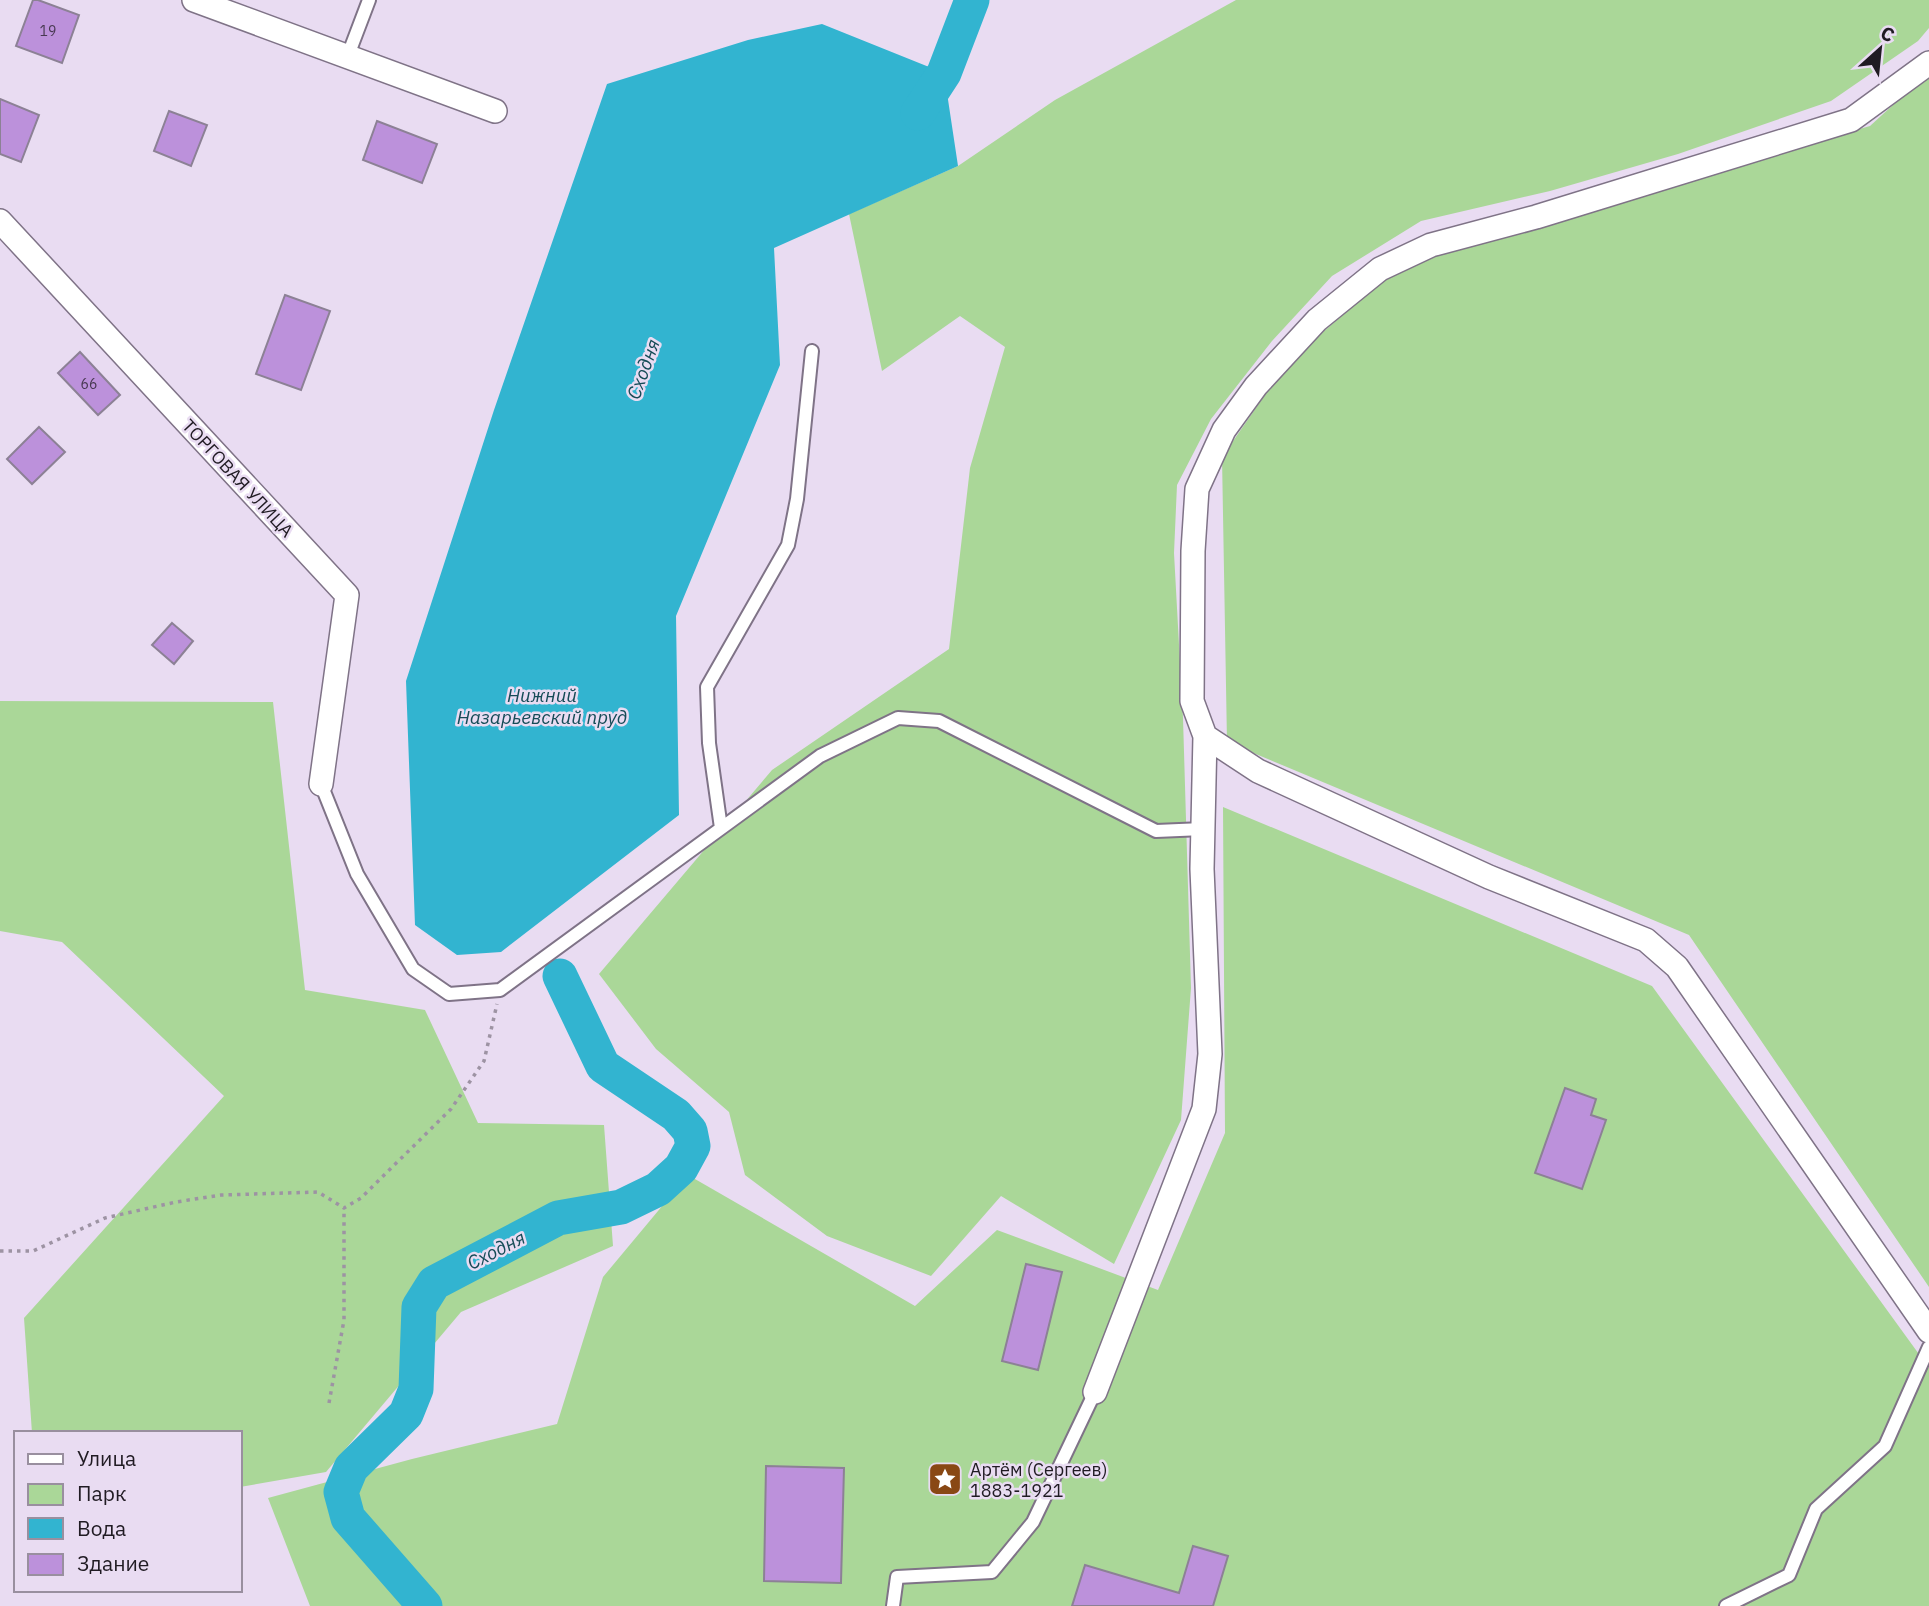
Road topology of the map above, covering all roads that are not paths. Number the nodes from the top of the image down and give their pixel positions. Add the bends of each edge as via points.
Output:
1 (194, 0) edge
2 (369, 0) edge
3 (347, 58) junction
4 (1929, 63) edge
5 (495, 111) dead end
6 (0, 222) edge
7 (812, 351) dead end
8 (1205, 736) junction
9 (321, 784) joint
10 (721, 828) junction
11 (1203, 829) junction
12 (1929, 1331) edge
13 (1929, 1347) edge
14 (1095, 1392) joint
15 (893, 1606) edge
16 (1726, 1606) edge

1 - 3 street
2 - 3 lane
3 - 5 street
4 - 8 street via 1851,120 1431,245 1380,269 1317,320 1256,386 1224,430 1197,489 1192,551 1192,701
6 - 9 street, ТОРГОВАЯ УЛИЦА via 347,595
7 - 10 lane via 788,545 707,687 709,743
8 - 11 street
8 - 12 street via 1258,771 1489,877 1646,940 1676,967
9 - 10 lane via 357,874 413,969 449,994 500,990
10 - 11 lane via 820,756 898,718 939,721 1156,831
11 - 14 street via 1210,1054 1205,1109
13 - 16 lane via 1885,1446 1816,1509 1789,1575
14 - 15 lane via 1033,1522 992,1573 897,1577

